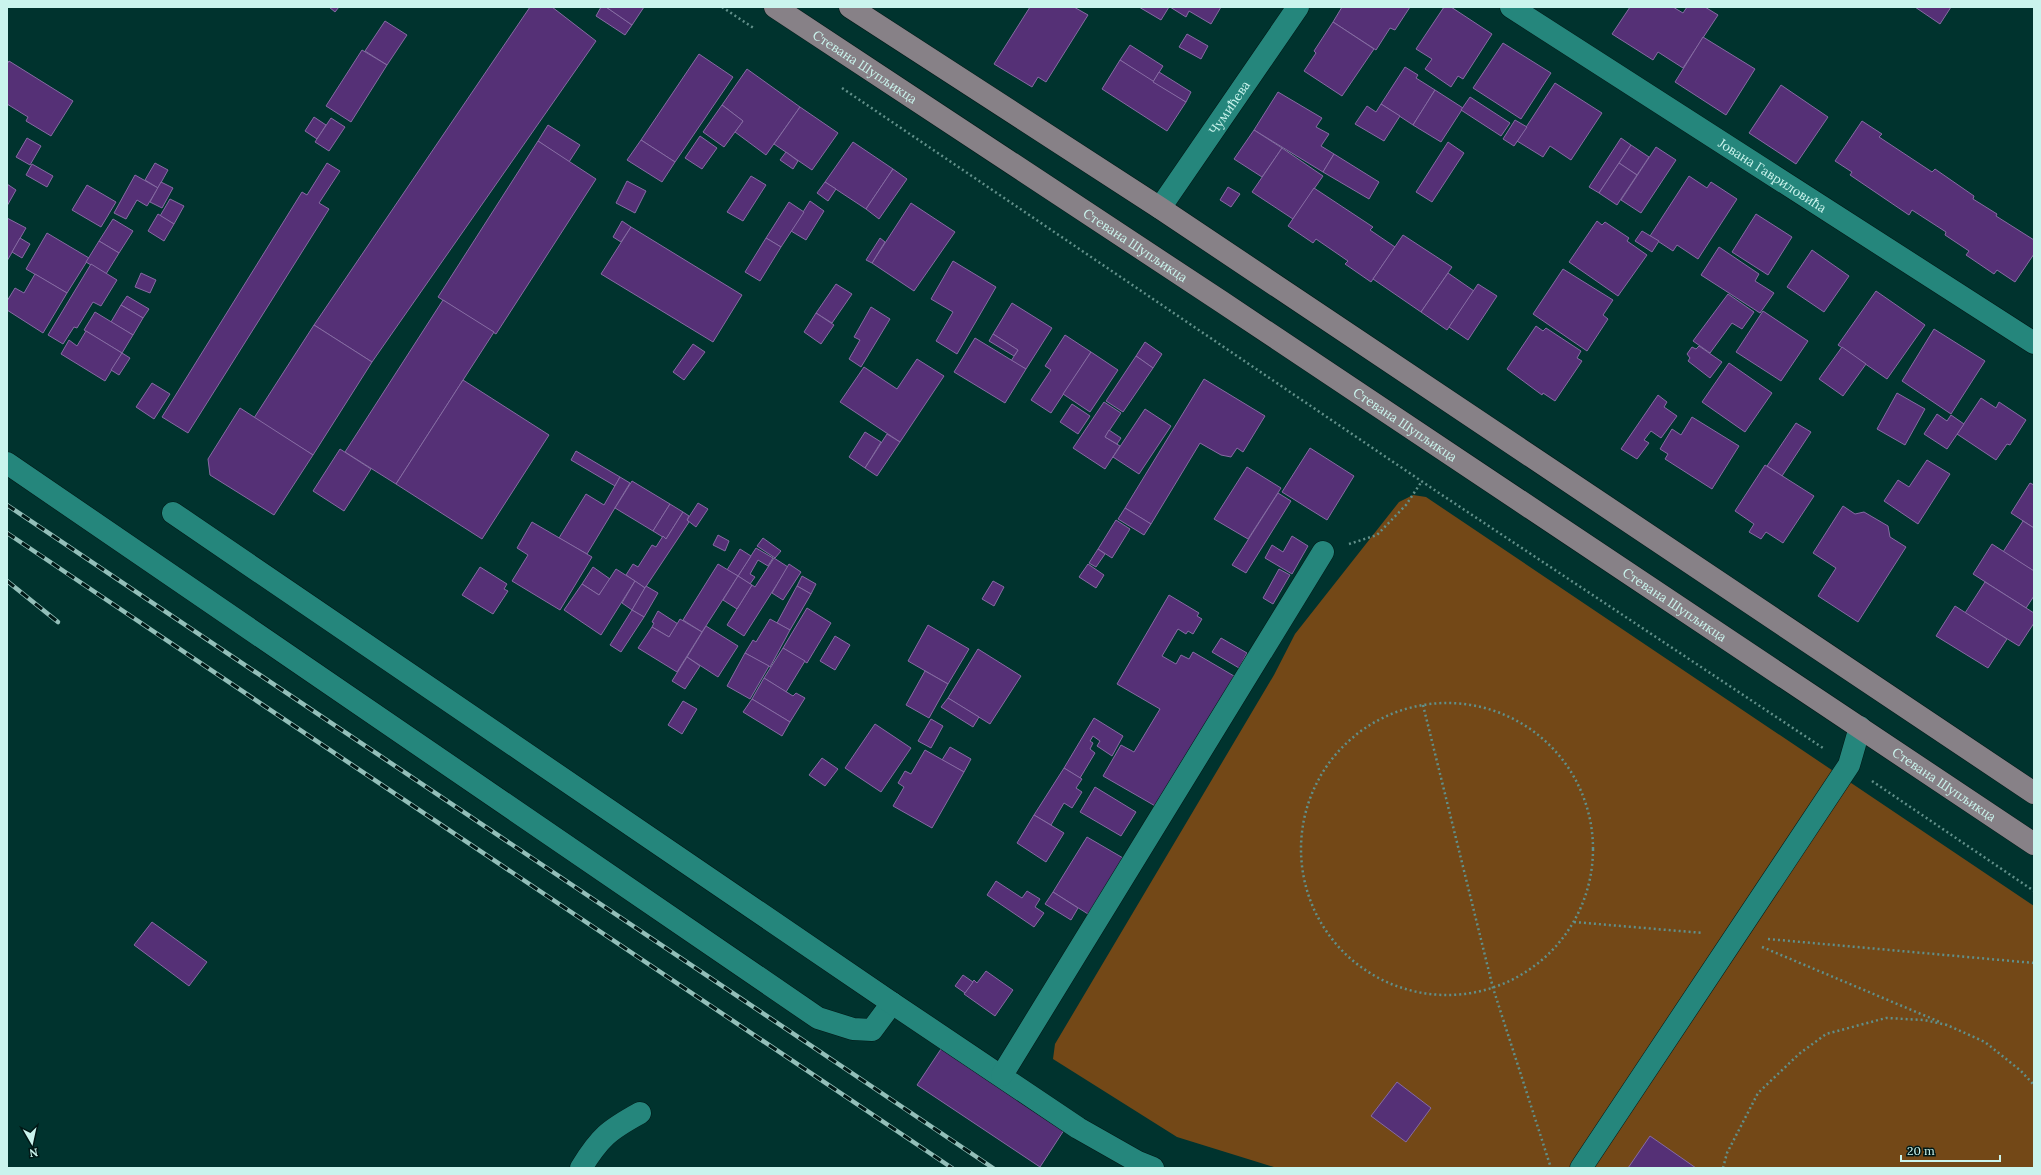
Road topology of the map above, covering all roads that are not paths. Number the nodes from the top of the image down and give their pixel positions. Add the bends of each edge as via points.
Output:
1 (774, 7) edge
2 (850, 7) edge
3 (1298, 7) edge
4 (1511, 7) edge
5 (1160, 208) junction
6 (2034, 343) edge
7 (7, 463) edge
8 (173, 513) dead end
9 (1323, 552) road end
10 (1860, 727) junction
11 (2034, 793) edge
12 (2034, 844) edge
13 (892, 1003) junction
14 (1002, 1075) junction
15 (640, 1113) dead end
16 (581, 1168) edge
17 (1153, 1168) edge
18 (1581, 1168) edge

1 - 10 main road, Стевана Шупљикца via 1172,268
2 - 5 main road
3 - 5 street, Чумићева
4 - 6 street, Јована Гавриловића
5 - 11 main road
7 - 13 street via 818,1018 853,1029 872,1030
8 - 13 street
9 - 14 street
10 - 12 main road, Стевана Шупљикца
10 - 18 street via 1849,766
13 - 14 street
14 - 17 street via 1078,1128
15 - 16 street via 614,1127 595,1145

